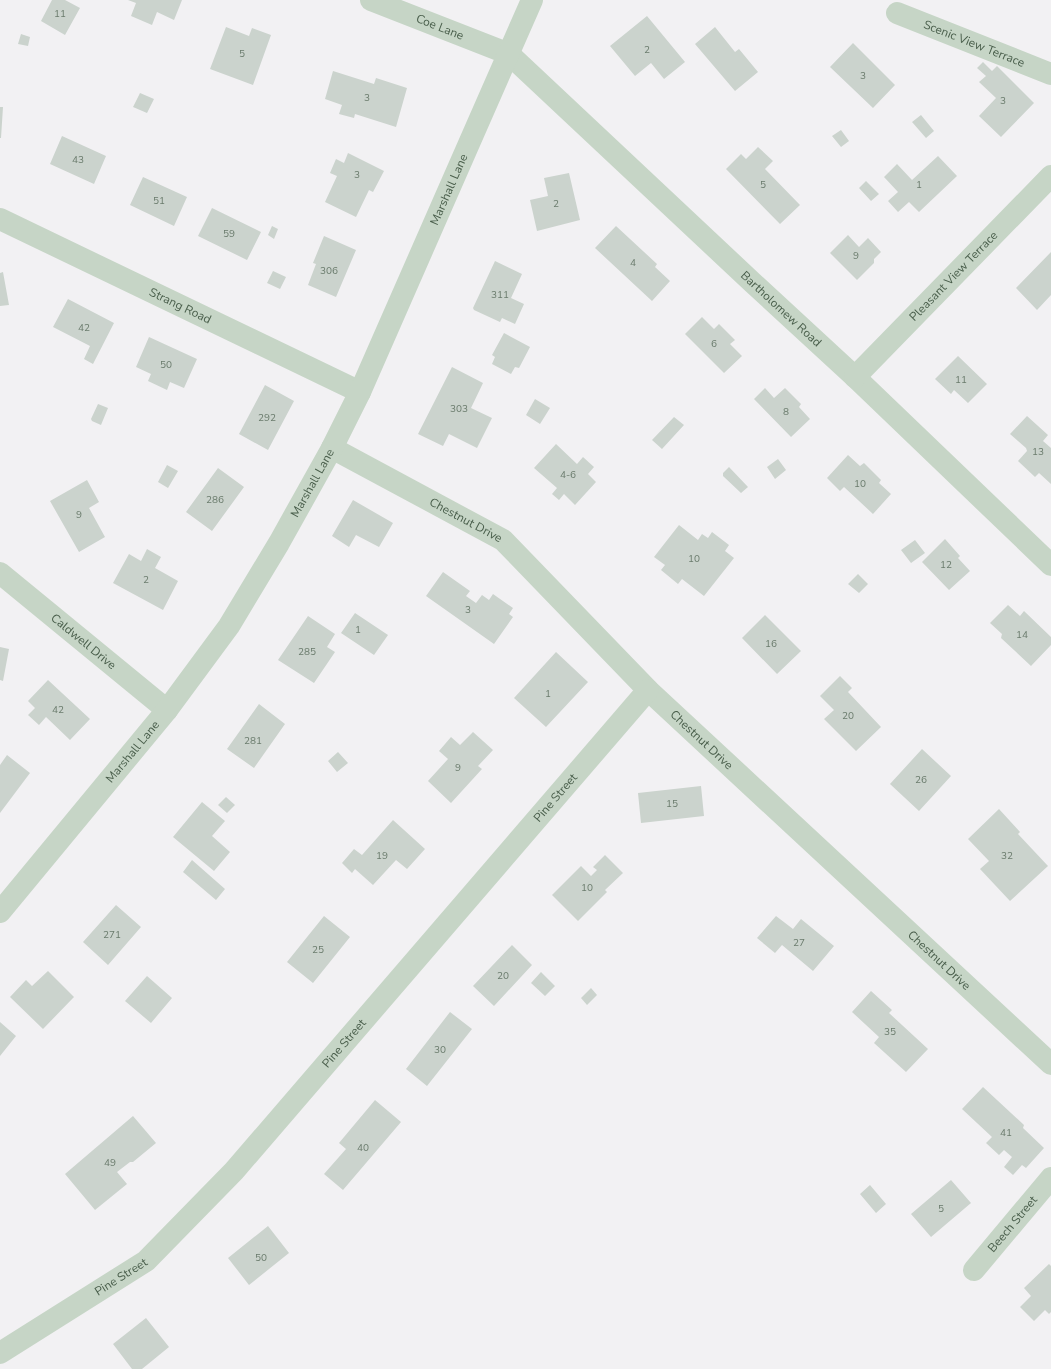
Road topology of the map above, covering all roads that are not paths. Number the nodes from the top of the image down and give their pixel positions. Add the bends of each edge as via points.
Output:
1 (371, 0) edge
2 (532, 0) edge
3 (897, 13) dead end
4 (509, 54) junction
5 (1051, 74) edge
6 (1051, 176) edge
7 (0, 219) edge
8 (855, 376) junction
9 (360, 392) junction
10 (332, 448) junction
11 (1051, 564) edge
12 (0, 573) edge
13 (648, 690) junction
14 (167, 710) junction
15 (0, 912) edge
16 (1051, 1064) edge
17 (1051, 1178) edge
18 (974, 1270) dead end
19 (0, 1353) edge

1 - 4 street, Coe Lane
2 - 4 street, Marshall Lane
3 - 5 street, Scenic View Terrace
4 - 8 street, Bartholomew Road
4 - 9 street, Marshall Lane
6 - 8 street, Pleasant View Terrace
7 - 9 street, Strang Road
8 - 11 street, Bartholomew Road
9 - 10 street, Marshall Lane
10 - 13 street, Chestnut Drive via 503,540
10 - 14 street, Marshall Lane via 229,626
12 - 14 street, Caldwell Drive
13 - 16 street, Chestnut Drive
13 - 19 street, Pine Street via 228,1177 146,1261
14 - 15 street, Marshall Lane
17 - 18 street, Beech Street

